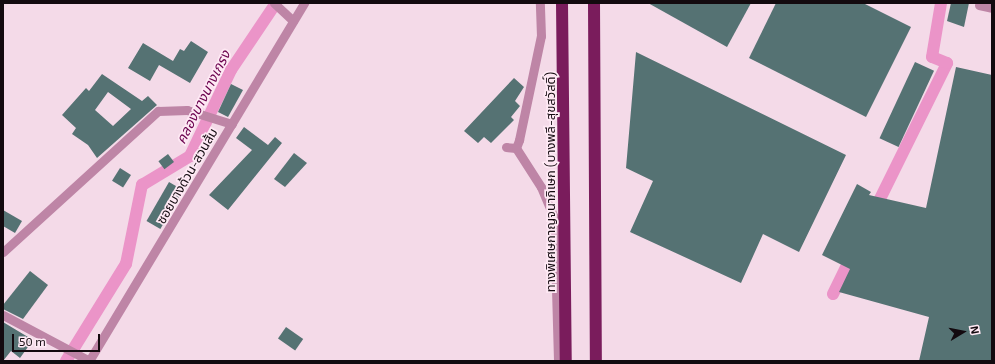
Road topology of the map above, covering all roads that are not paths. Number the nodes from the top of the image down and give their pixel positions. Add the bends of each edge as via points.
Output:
1 (274, 3) edge
2 (304, 3) edge
3 (540, 3) edge
4 (562, 3) edge
5 (594, 3) edge
6 (979, 5) dead end
7 (992, 8) edge
8 (293, 21) junction
9 (229, 123) junction
10 (3, 252) edge
11 (3, 315) edge
12 (89, 361) edge
13 (558, 361) edge
14 (566, 361) edge
15 (596, 361) edge

1 - 8 street
2 - 8 street, ซอยบางด้วน-สวนส้ม
3 - 13 street via 541,36 511,147 541,187 554,218
4 - 14 highway, ทางพิเศษกาญจนาภิเษก (บางพลี-สุขสวัสดิ์)
5 - 15 highway
6 - 7 street
8 - 9 street, ซอยบางด้วน-สวนส้ม
9 - 10 street via 205,115 172,109 158,111
9 - 12 street, ซอยบางด้วน-สวนส้ม
11 - 12 street

